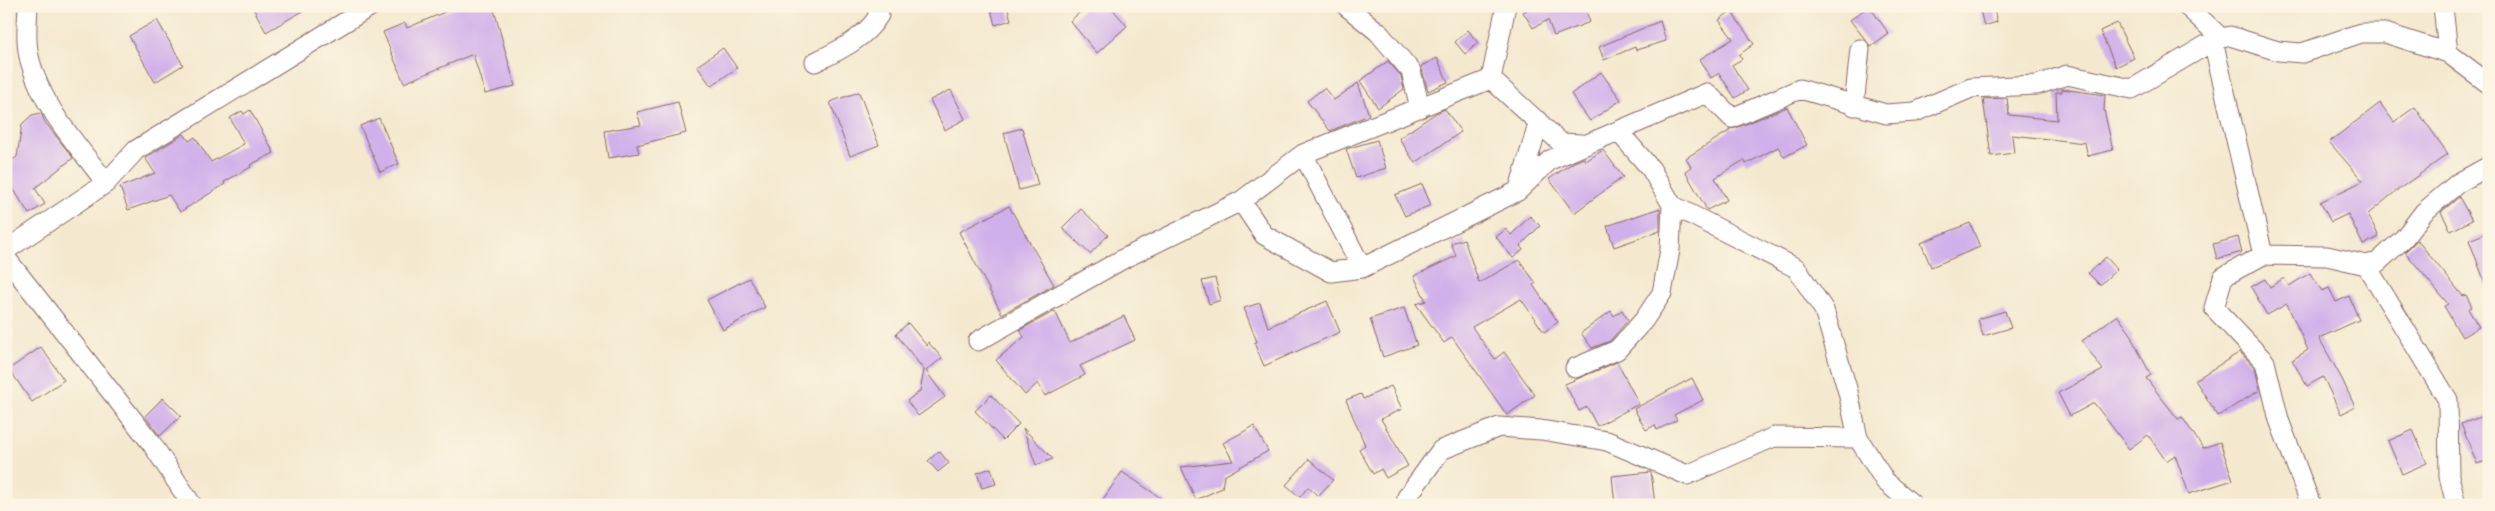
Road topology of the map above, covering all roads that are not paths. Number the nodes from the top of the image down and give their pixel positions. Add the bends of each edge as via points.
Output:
1 (28, 6) edge
2 (371, 6) edge
3 (876, 6) edge
4 (1346, 6) edge
5 (1506, 6) edge
6 (2187, 6) edge
7 (2443, 6) edge
8 (2217, 40) junction
9 (1860, 49) dead end
10 (2448, 52) junction
11 (815, 62) dead end
12 (1491, 78) junction
13 (2489, 84) edge
14 (1854, 106) junction
15 (1420, 108) junction
16 (1540, 121) junction
17 (1618, 131) junction
18 (1598, 140) junction
19 (1303, 154) junction
20 (2489, 166) edge
21 (106, 184) junction
22 (1518, 191) junction
23 (1241, 201) junction
24 (1672, 204) junction
25 (6, 250) edge
26 (2263, 255) junction
27 (6, 258) edge
28 (2366, 265) junction
29 (1362, 268) junction
30 (978, 341) dead end
31 (1575, 368) dead end
32 (1858, 438) junction
33 (1407, 496) dead end
34 (192, 505) edge
35 (1913, 505) edge
36 (2311, 505) edge
37 (2456, 505) edge

1 - 21 street via 30,62 43,95 59,122
2 - 21 street via 136,150
3 - 11 street via 878,15 873,26
4 - 15 street via 1378,32 1411,72
5 - 12 street
6 - 8 street
7 - 10 street
8 - 10 street via 2230,36 2278,51 2302,53 2361,33 2385,33
8 - 14 street via 2132,89 2067,75 2037,85 1971,88 1915,112 1886,114
8 - 26 street
9 - 14 street
10 - 13 street
12 - 15 street
12 - 16 street
14 - 17 street via 1800,89 1732,118 1707,93
15 - 19 street
16 - 18 street via 1561,143 1576,145
16 - 22 street
17 - 18 street
17 - 24 street via 1651,169
18 - 22 street via 1550,160
19 - 23 street
19 - 29 street
20 - 28 street via 2458,184 2424,212 2404,238 2378,262
21 - 25 street
22 - 29 street
23 - 29 street via 1264,234 1331,272
23 - 30 street via 1123,259
24 - 31 street via 1670,250 1662,294 1617,350
24 - 32 street via 1796,268 1824,310
26 - 28 street via 2327,256
26 - 36 street via 2223,277 2214,308 2265,362 2279,420
27 - 34 street via 152,444
28 - 37 street via 2448,400 2449,476
32 - 33 street via 1774,437 1687,475 1607,441 1499,427 1442,450
32 - 35 street via 1885,481

